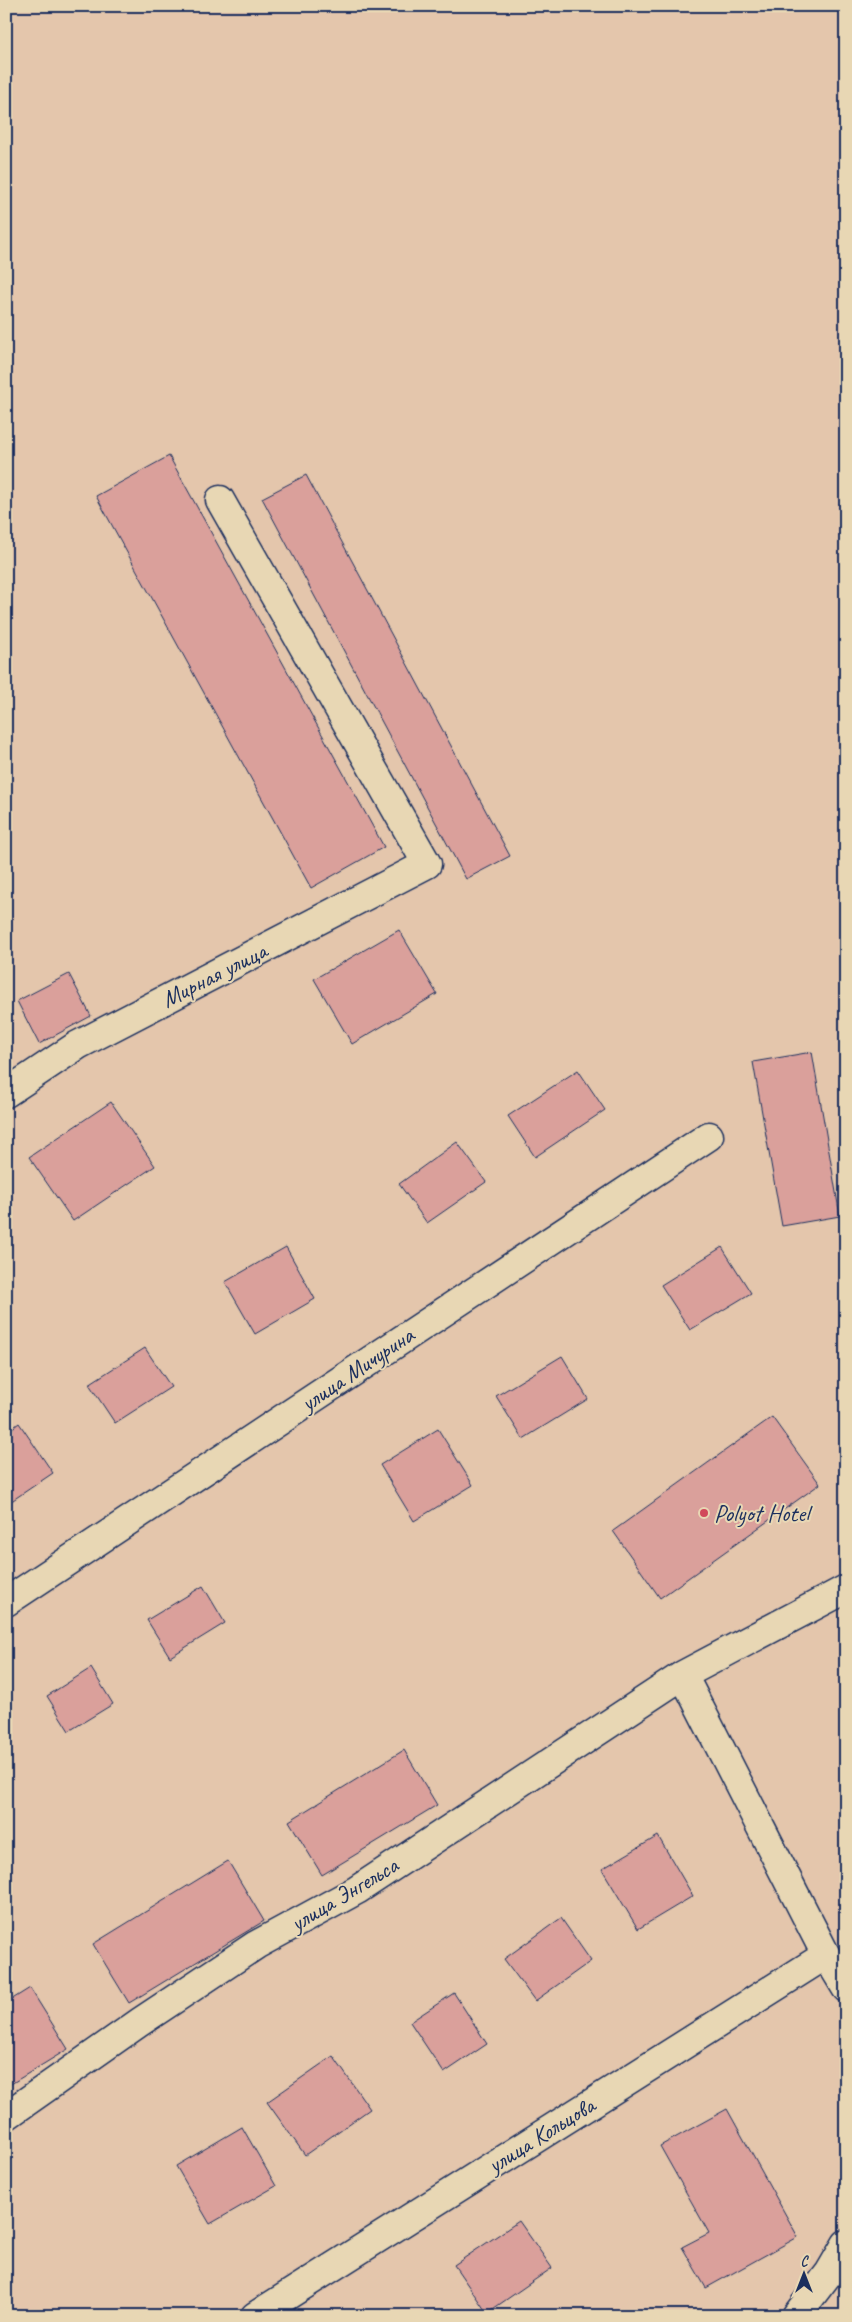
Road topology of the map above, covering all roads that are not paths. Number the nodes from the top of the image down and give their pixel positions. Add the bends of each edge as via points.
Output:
1 (220, 500) dead end
2 (6, 1093) edge
3 (708, 1136) dead end
4 (846, 1589) edge
5 (6, 1602) edge
6 (683, 1676) junction
7 (826, 1955) junction
8 (846, 1988) edge
9 (6, 2116) edge
10 (846, 2244) edge
11 (255, 2316) edge
12 (796, 2316) edge

1 - 2 street, Мирная улица via 427,864 78,1045
3 - 5 street, улица Мичурина
4 - 6 street, улица Энгельса
6 - 7 street
6 - 9 street, улица Энгельса via 357,1890 256,1945
7 - 8 street
7 - 11 street, улица Кольцова
10 - 12 street via 829,2273

